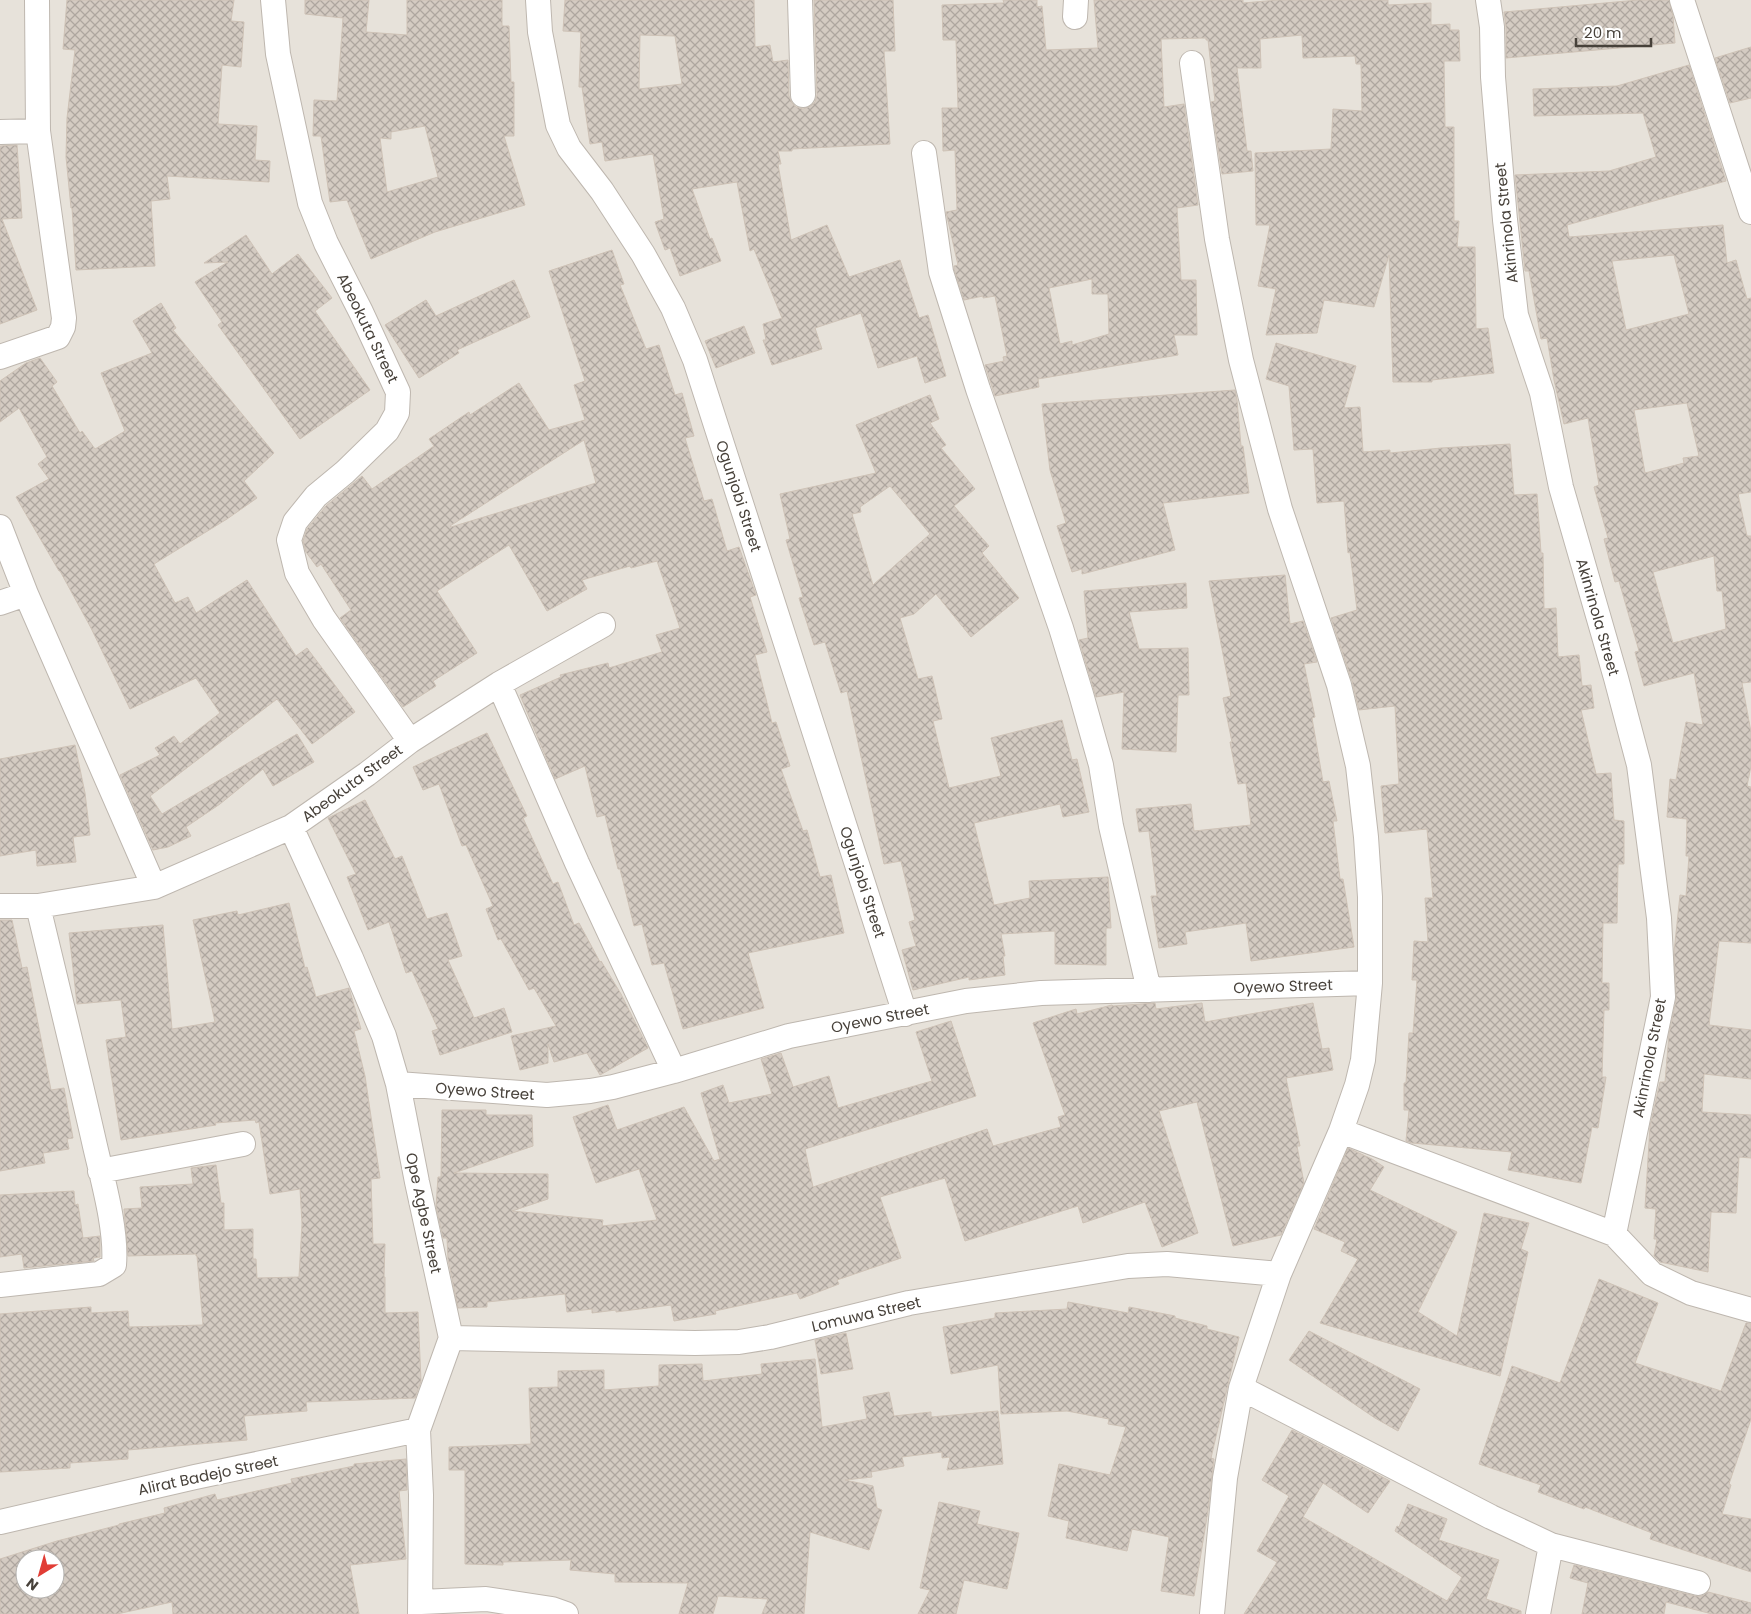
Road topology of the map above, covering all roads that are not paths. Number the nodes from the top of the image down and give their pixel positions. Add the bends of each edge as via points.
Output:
1 (37, 0) edge
2 (273, 0) edge
3 (538, 0) edge
4 (800, 0) edge
5 (1488, 0) edge
6 (1682, 0) edge
7 (1192, 63) dead end
8 (803, 95) dead end
9 (38, 131) junction
10 (0, 132) edge
11 (924, 153) dead end
12 (1751, 212) edge
13 (0, 357) edge
14 (0, 528) edge
15 (26, 594) junction
16 (0, 602) edge
17 (603, 625) dead end
18 (499, 684) junction
19 (410, 741) junction
20 (291, 827) junction
21 (154, 887) junction
22 (0, 906) edge
23 (38, 906) junction
24 (1370, 983) junction
25 (1149, 990) junction
26 (905, 1014) junction
27 (674, 1071) junction
28 (398, 1084) junction
29 (1342, 1131) junction
30 (243, 1144) dead end
31 (100, 1171) junction
32 (1614, 1234) junction
33 (1279, 1274) junction
34 (0, 1285) edge
35 (1751, 1310) edge
36 (451, 1338) junction
37 (1241, 1388) junction
38 (418, 1430) junction
39 (0, 1522) edge
40 (1551, 1545) junction
41 (1698, 1583) dead end
42 (421, 1608) edge
43 (566, 1614) edge
44 (1212, 1614) edge
45 (1538, 1614) edge

1 - 9 street
2 - 19 street, Abeokuta Street via 278,54 310,203 398,392 397,413 387,431 316,496 295,522 289,540 296,573 324,619
3 - 26 street, Ogunjobi Street via 540,32 558,125 569,148 643,254 673,308 696,360
4 - 8 street
5 - 32 street, Akinrinola Street via 1504,210 1516,315 1542,393 1561,487 1639,766 1659,918 1662,997
6 - 12 street
7 - 24 street via 1217,240 1241,360 1280,509 1339,685 1358,766 1370,897
9 - 10 street
9 - 13 street via 63,327 58,337
11 - 25 street via 941,272 1081,694 1101,765 1110,826
14 - 15 street
15 - 16 street
15 - 21 street
17 - 18 street
18 - 19 street
18 - 27 street via 577,863
19 - 20 street, Abeokuta Street
20 - 21 street, Abeokuta Street
20 - 28 street, Ope Agbe Street via 384,1036
21 - 23 street, Abeokuta Street
22 - 23 street, Abeokuta Street
23 - 31 street
24 - 25 street, Oyewo Street
24 - 29 street via 1363,1060
25 - 26 street, Oyewo Street via 1041,993 966,1001
26 - 27 street, Oyewo Street via 789,1036
27 - 28 street, Oyewo Street via 570,1094
28 - 36 street, Ope Agbe Street
29 - 32 street
29 - 33 street
30 - 31 street
31 - 34 street via 116,1247 114,1265 99,1274
32 - 35 street via 1652,1274 1691,1293
33 - 36 street, Lomuwa Street via 1167,1264 1128,1266 908,1303 739,1342
33 - 37 street
36 - 38 street
37 - 40 street
37 - 44 street via 1225,1478
38 - 39 street, Alirat Badejo Street via 195,1476
38 - 42 street
40 - 41 street
40 - 45 street
42 - 43 street via 486,1599

